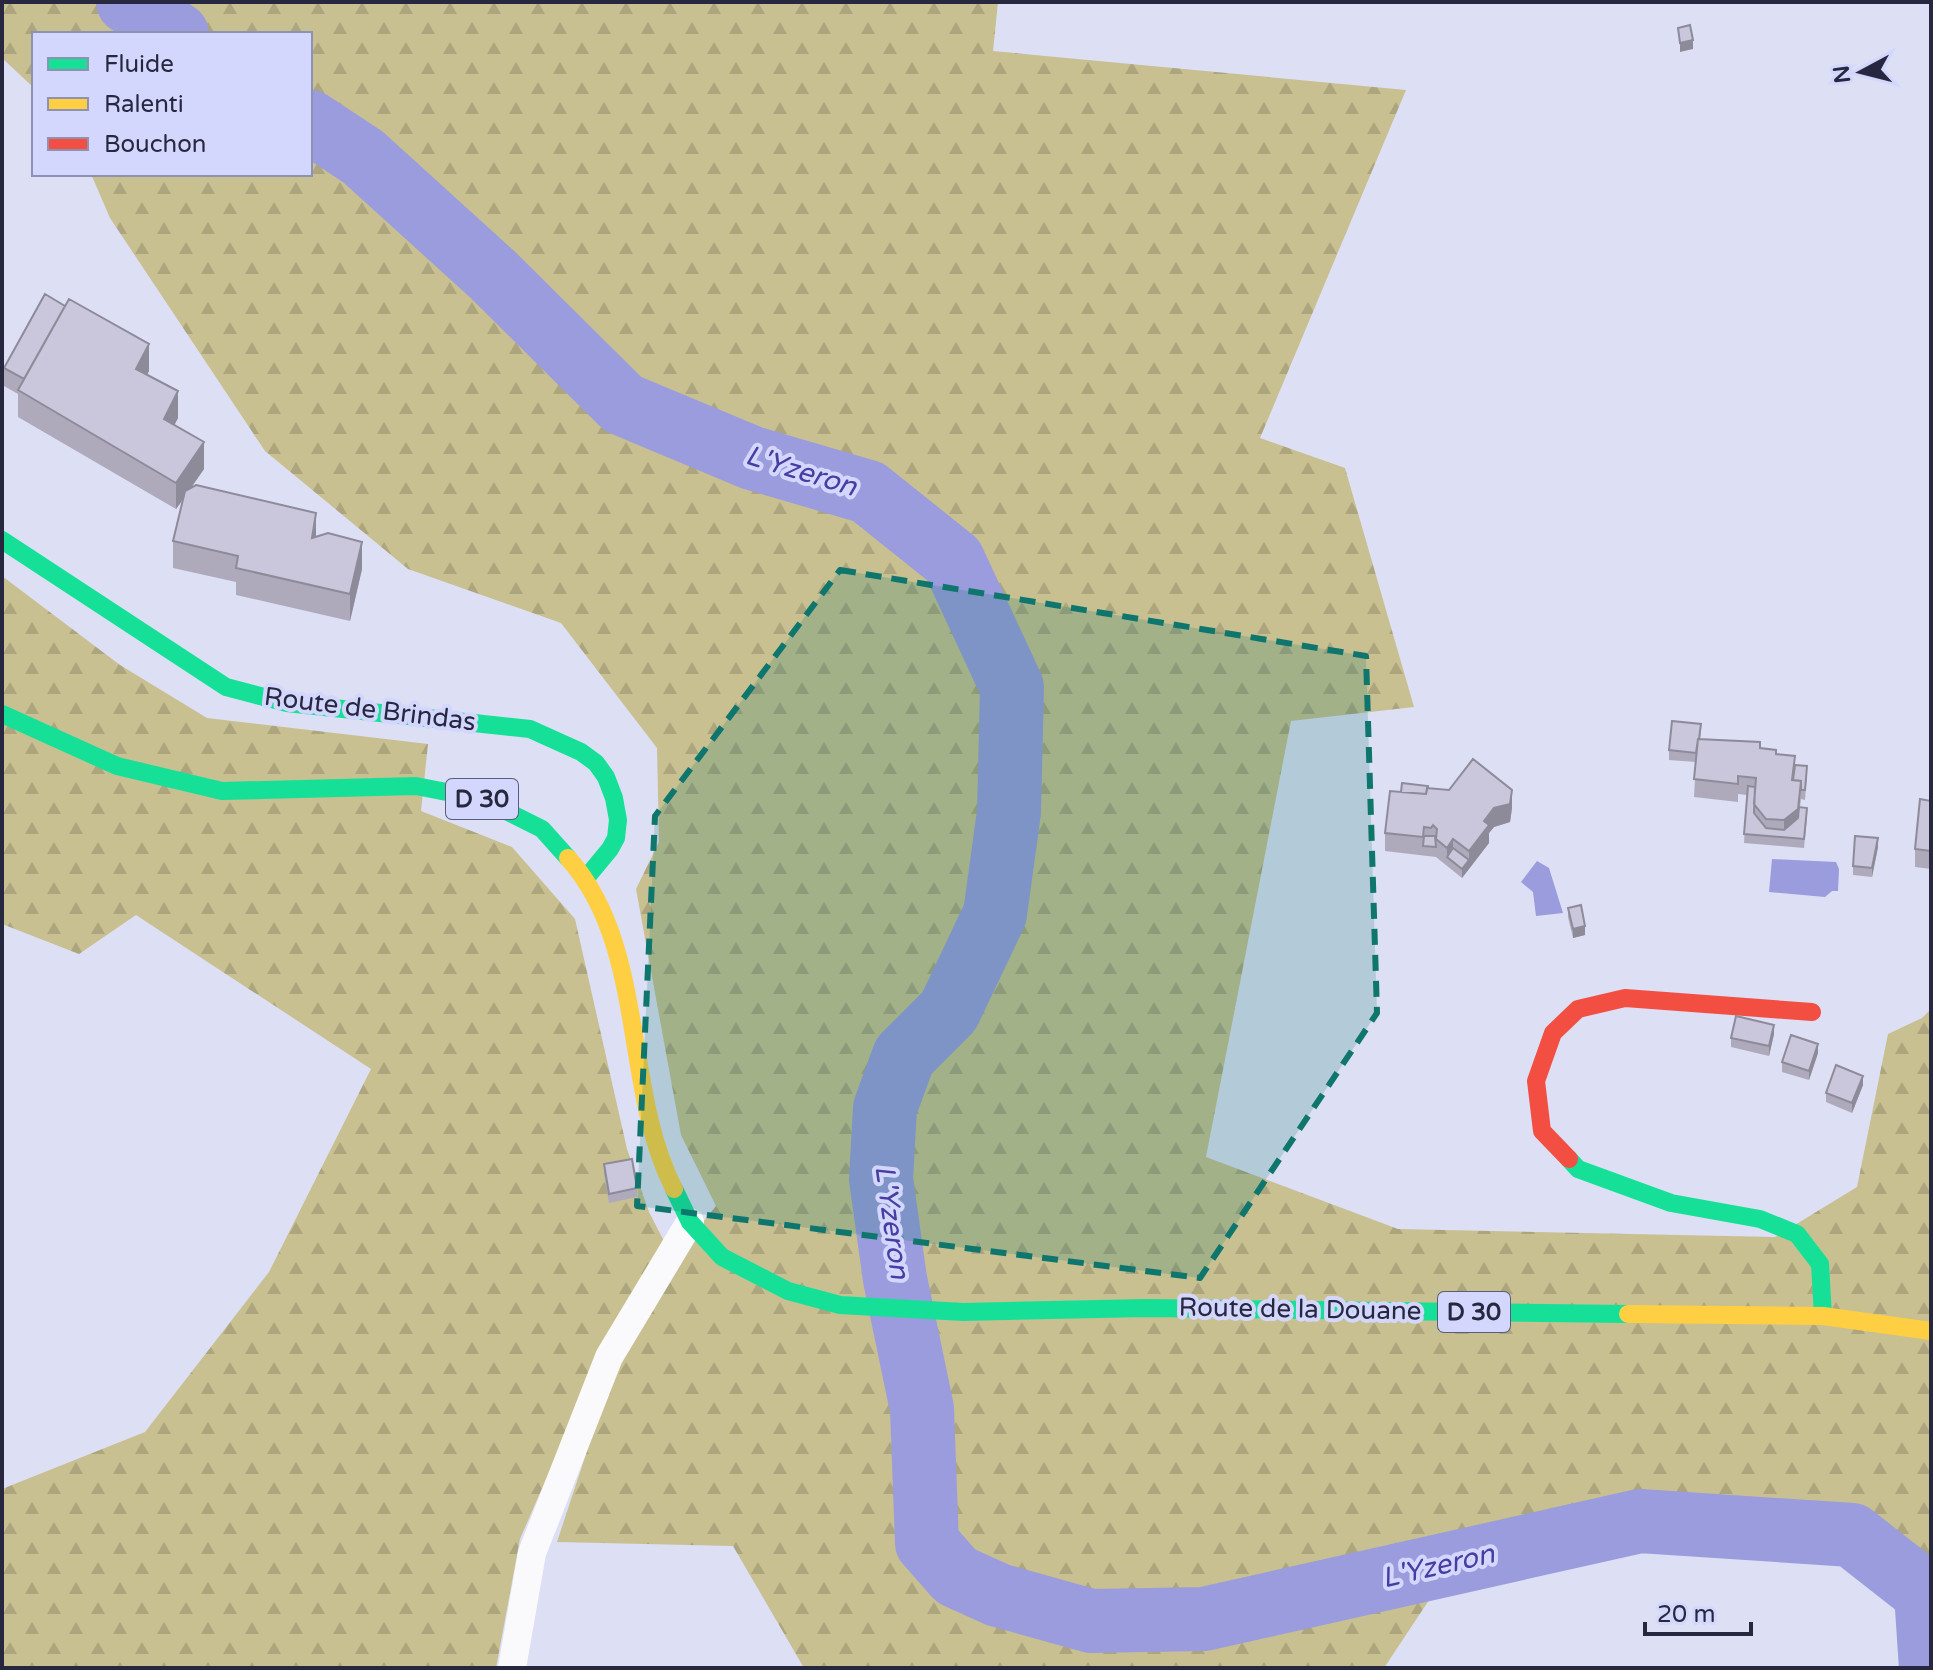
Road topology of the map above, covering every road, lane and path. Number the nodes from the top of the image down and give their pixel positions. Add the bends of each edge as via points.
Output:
1 (2, 540) edge
2 (2, 714) edge
3 (586, 878) junction
4 (1812, 1012) dead end
5 (690, 1222) junction
6 (1823, 1316) junction
7 (1931, 1331) edge
8 (512, 1668) edge

1 - 3 main road, Route de Brindas via 226,687 287,703 530,729 563,743 598,764 614,796 617,836
2 - 3 main road, D 30 via 117,766 222,791 416,786 482,799 542,829
3 - 5 main road, D 30 via 620,958 662,1166
4 - 6 main road via 1625,998 1578,1009 1553,1033 1536,1081 1542,1131 1578,1169 1671,1203 1760,1219 1797,1234 1820,1264
5 - 6 main road, Route de la Douane / D 30 via 722,1257 788,1291 879,1309
5 - 8 street via 609,1357 532,1553
6 - 7 main road, Route de la Douane / D 30

